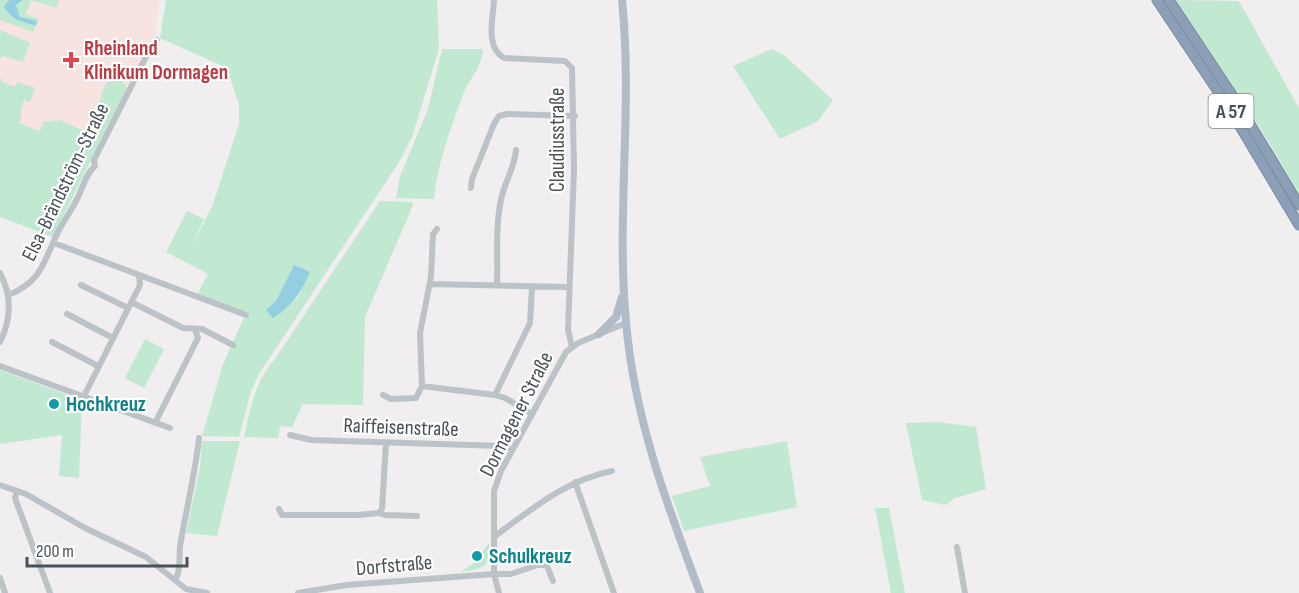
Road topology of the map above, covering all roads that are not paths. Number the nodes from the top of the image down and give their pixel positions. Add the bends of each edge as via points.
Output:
1 (494, 0) edge
2 (622, 0) edge
3 (1157, 0) edge
4 (1169, 0) edge
5 (157, 40) dead end
6 (574, 116) junction
7 (516, 150) dead end
8 (471, 188) dead end
9 (1299, 205) edge
10 (1299, 225) edge
11 (437, 230) dead end
12 (54, 243) junction
13 (0, 273) edge
14 (139, 276) junction
15 (430, 284) junction
16 (81, 285) dead end
17 (497, 286) junction
18 (532, 286) junction
19 (569, 287) junction
20 (624, 293) junction
21 (8, 295) junction
22 (130, 305) junction
23 (67, 314) dead end
24 (246, 315) dead end
25 (626, 323) junction
26 (195, 330) junction
27 (599, 334) junction
28 (113, 338) junction
29 (0, 342) edge
30 (52, 342) dead end
31 (233, 345) dead end
32 (572, 346) junction
33 (0, 366) edge
34 (98, 366) junction
35 (422, 386) junction
36 (383, 395) dead end
37 (495, 395) junction
38 (84, 396) junction
39 (532, 414) junction
40 (155, 423) junction
41 (170, 429) dead end
42 (290, 435) dead end
43 (199, 438) dead end
44 (386, 443) junction
45 (512, 449) junction
46 (612, 471) dead end
47 (575, 482) junction
48 (0, 485) edge
49 (17, 491) junction
50 (279, 509) dead end
51 (379, 513) junction
52 (417, 516) dead end
53 (495, 536) junction
54 (957, 548) dead end
55 (494, 574) junction
56 (0, 578) edge
57 (176, 579) junction
58 (554, 581) dead end
59 (370, 585) junction
60 (183, 592) edge
61 (5, 593) edge
62 (50, 593) edge
63 (207, 593) edge
64 (297, 593) edge
65 (373, 593) edge
66 (499, 593) edge
67 (614, 593) edge
68 (700, 593) edge
69 (965, 593) edge

1 - 6 street, Claudiusstraße via 494,51 504,58 569,64 574,74
2 - 20 main road via 626,53
3 - 10 highway, A 57 via 1229,108
4 - 9 highway, A 57
5 - 12 street, Elsa-Brändström-Straße
6 - 8 street via 498,116
6 - 19 street, Claudiusstraße
7 - 17 street via 500,204
11 - 15 street via 433,234
12 - 14 street
12 - 21 street, Elsa-Brändström-Straße via 36,278
13 - 21 street
14 - 22 street via 140,285
14 - 24 street
15 - 17 street
15 - 35 street via 420,333
16 - 22 street
17 - 18 street
18 - 19 street
18 - 37 street via 530,323
19 - 32 street, Claudiusstraße via 568,337
20 - 25 main road
20 - 27 main road via 616,317
21 - 29 street via 8,318
22 - 26 street
22 - 28 street
23 - 28 street
25 - 27 street, Dormagener Straße
25 - 68 main road via 634,384 653,463
26 - 31 street via 202,329
26 - 40 street via 198,338
27 - 32 street, Dormagener Straße
28 - 34 street
30 - 34 street
32 - 39 street, Dormagener Straße
33 - 38 street
34 - 38 street
35 - 36 street via 416,398 391,399
35 - 37 street
37 - 39 street
38 - 40 street
39 - 45 street, Dormagener Straße
40 - 41 street
42 - 44 street, Raiffeisenstraße via 311,441
43 - 57 street
44 - 45 street, Raiffeisenstraße
44 - 51 street
45 - 53 street, Dormagener Straße via 494,491
46 - 47 street
47 - 53 street
47 - 67 street
48 - 49 street
49 - 57 street via 146,556
49 - 62 street via 15,498
50 - 51 street via 282,515
51 - 52 street
53 - 55 street, Dormagener Straße
54 - 69 street
55 - 58 street, Dorfstraße via 511,574 544,564
55 - 59 street, Dorfstraße
55 - 66 street, Dormagener Straße
56 - 61 street
57 - 60 street
59 - 64 street, Dorfstraße
59 - 65 street
60 - 63 street

